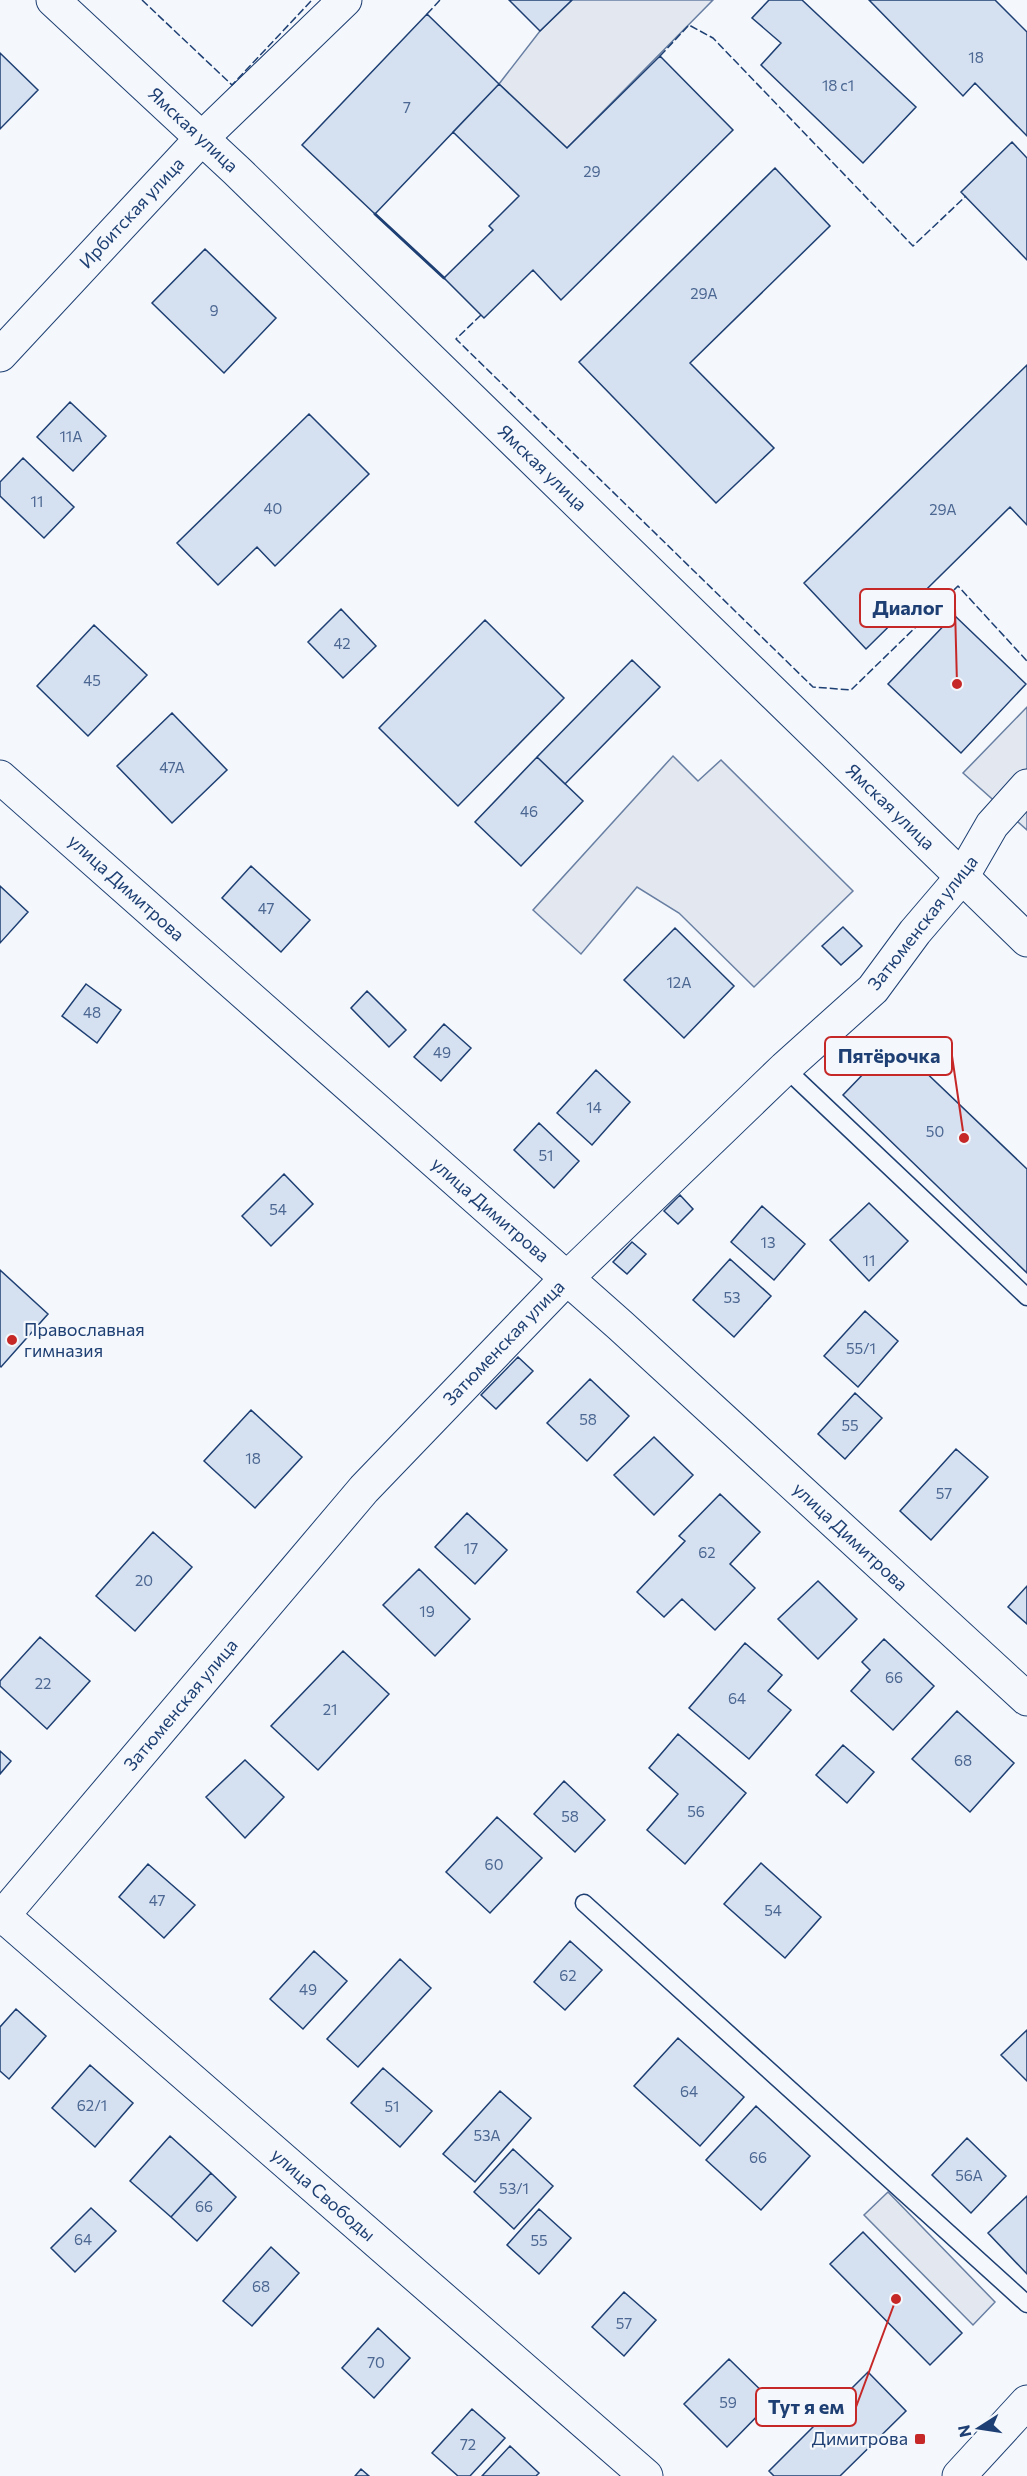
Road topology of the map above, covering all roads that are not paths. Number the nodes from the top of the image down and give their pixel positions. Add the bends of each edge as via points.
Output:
1 (53, 0) edge
2 (345, 0) edge
3 (202, 138) junction
4 (0, 355) edge
5 (0, 777) edge
6 (1027, 786) edge
7 (962, 877) junction
8 (1027, 940) edge
9 (785, 1068) junction
10 (567, 1278) junction
11 (1027, 1297) edge
12 (1027, 1699) edge
13 (584, 1903) dead end
14 (1, 1916) edge
15 (1027, 2304) edge
16 (1027, 2402) edge
17 (646, 2476) edge
18 (959, 2476) edge

1 - 3 street, Ямская улица
2 - 3 street, Ирбитская улица
3 - 4 street, Ирбитская улица
3 - 7 street, Ямская улица
5 - 10 street, улица Димитрова
6 - 7 street, Затюменская улица via 992,825
7 - 8 street, Ямская улица
7 - 9 street, Затюменская улица via 873,989
9 - 10 street, Затюменская улица
9 - 11 lane
10 - 12 street, улица Димитрова
10 - 14 street, Затюменская улица via 364,1489
13 - 15 lane
14 - 17 street, улица Свободы
16 - 18 street

